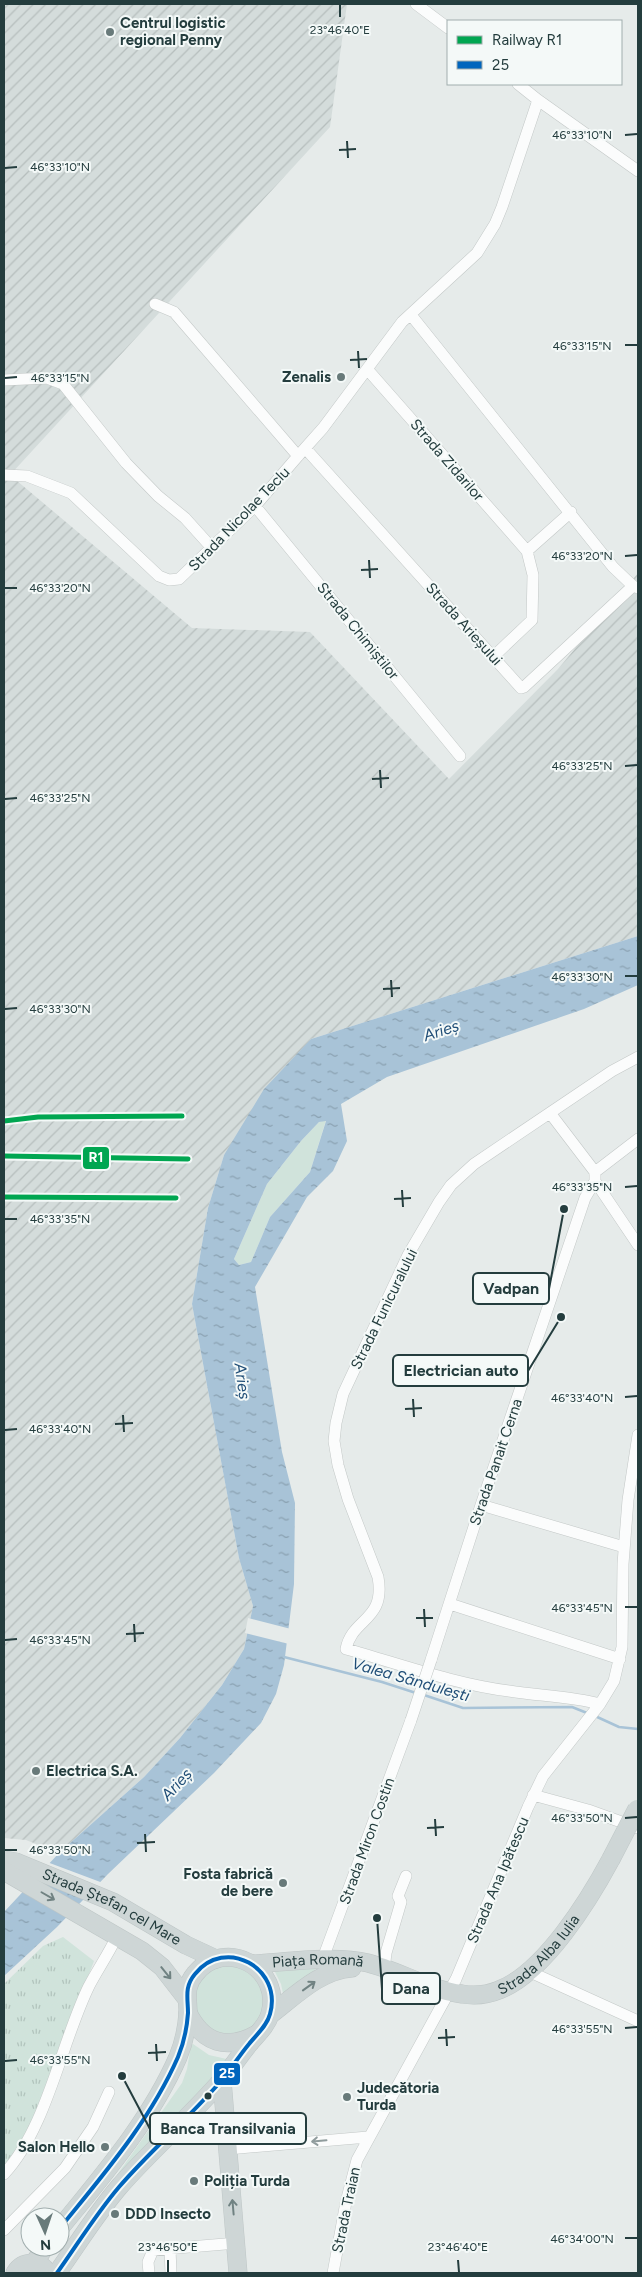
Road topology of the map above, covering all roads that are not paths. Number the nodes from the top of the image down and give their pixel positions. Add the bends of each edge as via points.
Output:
1 (416, 4) edge
2 (447, 27) edge
3 (519, 85) edge
4 (538, 100) junction
5 (638, 172) edge
6 (155, 304) dead end
7 (411, 314) junction
8 (367, 369) junction
9 (4, 380) edge
10 (302, 452) junction
11 (4, 475) edge
12 (255, 506) junction
13 (571, 512) junction
14 (212, 548) junction
15 (527, 551) junction
16 (636, 587) edge
17 (494, 656) junction
18 (460, 756) dead end
19 (638, 1056) edge
20 (550, 1113) junction
21 (638, 1139) edge
22 (595, 1176) junction
23 (638, 1245) edge
24 (638, 1435) edge
25 (481, 1505) junction
26 (624, 1547) junction
27 (450, 1604) junction
28 (620, 1659) junction
29 (598, 1706) junction
30 (411, 1720) joint
31 (533, 1796) junction
32 (638, 1808) edge
33 (638, 1828) edge
34 (8, 1866) edge
35 (406, 1876) dead end
36 (117, 1936) junction
37 (216, 1959) junction
38 (322, 1961) junction
39 (253, 1964) junction
40 (381, 1968) junction
41 (528, 1971) junction
42 (450, 1992) junction
43 (187, 2006) junction
44 (270, 2015) junction
45 (638, 2021) edge
46 (256, 2034) junction
47 (222, 2080) junction
48 (110, 2092) dead end
49 (368, 2137) junction
50 (228, 2149) junction
51 (4, 2174) edge
52 (70, 2216) edge
53 (4, 2230) edge
54 (237, 2242) junction
55 (170, 2249) junction
56 (38, 2257) edge
57 (34, 2263) junction
58 (15, 2273) edge
59 (48, 2273) edge
60 (57, 2273) edge
61 (149, 2273) edge
62 (171, 2273) edge
63 (238, 2273) edge
64 (333, 2273) edge

1 - 2 street
3 - 4 street
4 - 5 street
4 - 7 street, Strada Nicolae Teclu via 495,224 476,253
6 - 10 street, Strada Arieșului via 174,312
7 - 8 street, Strada Nicolae Teclu
7 - 13 street
8 - 10 street, Strada Nicolae Teclu
8 - 15 street, Strada Zidarilor
9 - 14 street via 47,378 63,384 126,463
10 - 12 street, Strada Nicolae Teclu
10 - 17 street, Strada Arieșului
11 - 14 street, Strada Nicolae Teclu via 27,476 66,490 159,576 169,580 178,579
12 - 14 street, Strada Nicolae Teclu
12 - 18 street, Strada Chimiștilor
13 - 15 street
13 - 16 street via 613,567
15 - 17 street, Strada Zidarilor via 533,575 532,620
16 - 17 street, Strada Arieșului via 524,687 521,688
19 - 20 street, Strada Funicuralului
20 - 22 street
20 - 29 street, Strada Funicuralului via 474,1164 451,1185 408,1255 343,1394 334,1441 338,1465 380,1589 372,1615 350,1639 346,1649 463,1682 580,1699
21 - 22 street, Strada Panait Cerna
22 - 23 street
22 - 25 street, Strada Panait Cerna
24 - 26 street, Strada Ana Ipătescu
25 - 26 street
25 - 27 street, Strada Panait Cerna
26 - 28 street, Strada Ana Ipătescu
27 - 28 street
27 - 30 street, Strada Panait Cerna, bridge
28 - 29 street, Strada Ana Ipătescu via 614,1681
29 - 31 street, Strada Ana Ipătescu via 552,1762
30 - 38 street, Strada Miron Costin
31 - 33 street via 588,1810
31 - 42 street, Strada Ana Ipătescu
32 - 41 main road, Strada Alba Iulia, bridge via 612,1859 573,1920
34 -> 36 main road, Strada Ștefan cel Mare
34 - 37 main road, Strada Ștefan cel Mare via 113,1902
35 - 40 street
36 -> 43 main road, Strada Ștefan cel Mare via 162,1967
36 - 51 street via 89,1986 31,2136
37 - 39 main road, Piața Romană via 229,1957
37 - 43 main road via 204,1965 188,1985
38 - 39 main road, Piața Romană
38 - 40 main road, Piața Romană via 359,1962
39 - 44 main road, Piața Romană via 271,1987
40 - 42 main road, Strada Alba Iulia
44 -> 40 main road, Piața Romană via 326,1974 348,1968
41 - 42 main road, Strada Alba Iulia via 498,1991 477,1995
41 - 45 street
42 - 49 street, Strada Traian
43 - 46 main road via 194,2026 216,2042 244,2041
43 - 52 main road via 180,2050 164,2086 103,2176
44 - 46 main road, Piața Romană
46 - 47 main road, Piața Romană
47 - 50 main road
47 - 60 main road, Piața Romană via 118,2189
48 - 53 street via 93,2127 65,2168
49 -> 50 street
49 - 64 street, Strada Traian via 352,2175
54 -> 50 main road
54 - 55 street
54 - 63 main road
55 - 61 street via 153,2250 148,2262
55 - 62 street
56 - 57 main road
57 - 58 main road via 22,2265
57 - 59 main road

